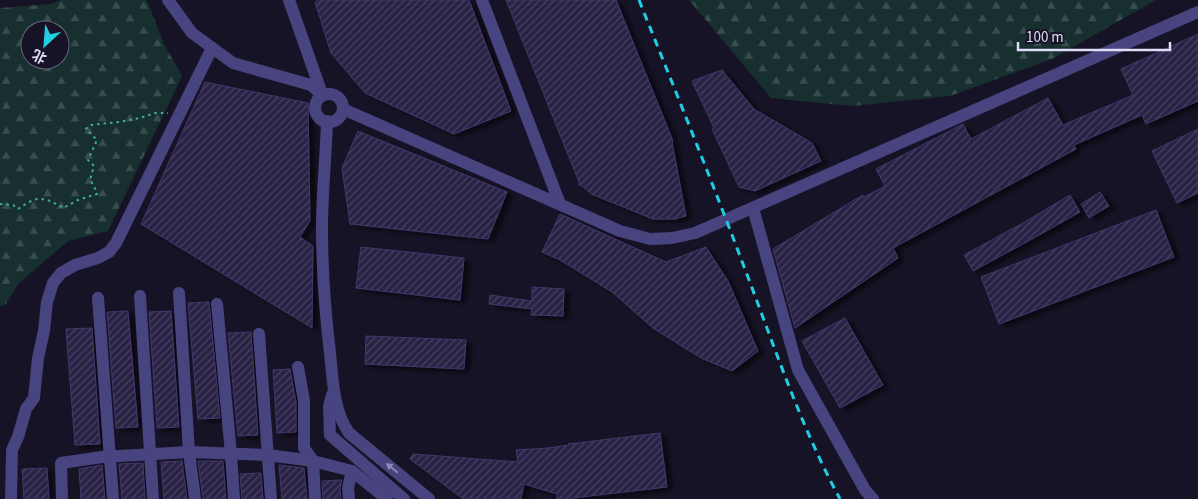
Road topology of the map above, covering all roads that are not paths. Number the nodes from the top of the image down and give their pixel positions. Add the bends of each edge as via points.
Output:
1 (168, 0) edge
2 (289, 0) edge
3 (482, 0) edge
4 (1198, 12) edge
5 (212, 48) junction
6 (322, 95) junction
7 (343, 109) junction
8 (327, 122) junction
9 (560, 204) junction
10 (753, 208) junction
11 (179, 293) dead end
12 (140, 296) dead end
13 (98, 298) dead end
14 (217, 304) dead end
15 (259, 334) dead end
16 (298, 366) dead end
17 (333, 388) junction
18 (189, 452) junction
19 (150, 454) junction
20 (231, 454) junction
21 (268, 455) junction
22 (109, 457) junction
23 (313, 461) junction
24 (352, 471) junction
25 (11, 499) edge
26 (62, 499) edge
27 (113, 499) edge
28 (153, 499) edge
29 (195, 499) edge
30 (234, 499) edge
31 (271, 499) edge
32 (314, 499) edge
33 (349, 499) edge
34 (387, 499) edge
35 (404, 499) edge
36 (429, 499) edge
37 (873, 499) edge

1 - 5 street via 192,33
2 - 6 street
3 - 9 street
4 - 10 street
5 - 6 street via 233,63 311,85
5 - 25 street via 116,243 109,252 61,273 53,283 47,302 34,398 26,410 12,450
6 - 7 street via 335,95
6 - 8 street via 315,110
7 - 8 street via 336,120
7 - 9 street
8 - 17 street via 322,227
9 - 10 street via 620,231 650,239 695,233
10 - 37 street via 798,370
11 - 18 street
12 - 19 street
13 - 22 street
14 - 20 street
15 - 21 street
16 - 23 street via 304,401 304,448
17 - 35 street via 329,407 330,435
36 -> 17 street via 349,433 343,424
18 - 19 street
18 - 20 street
18 - 29 street
19 - 22 street
19 - 28 street
20 - 21 street
20 - 30 street
21 - 23 street
21 - 31 street
22 - 26 street via 61,462
22 - 27 street
23 - 24 street
23 - 32 street
24 - 33 street
24 - 34 street

